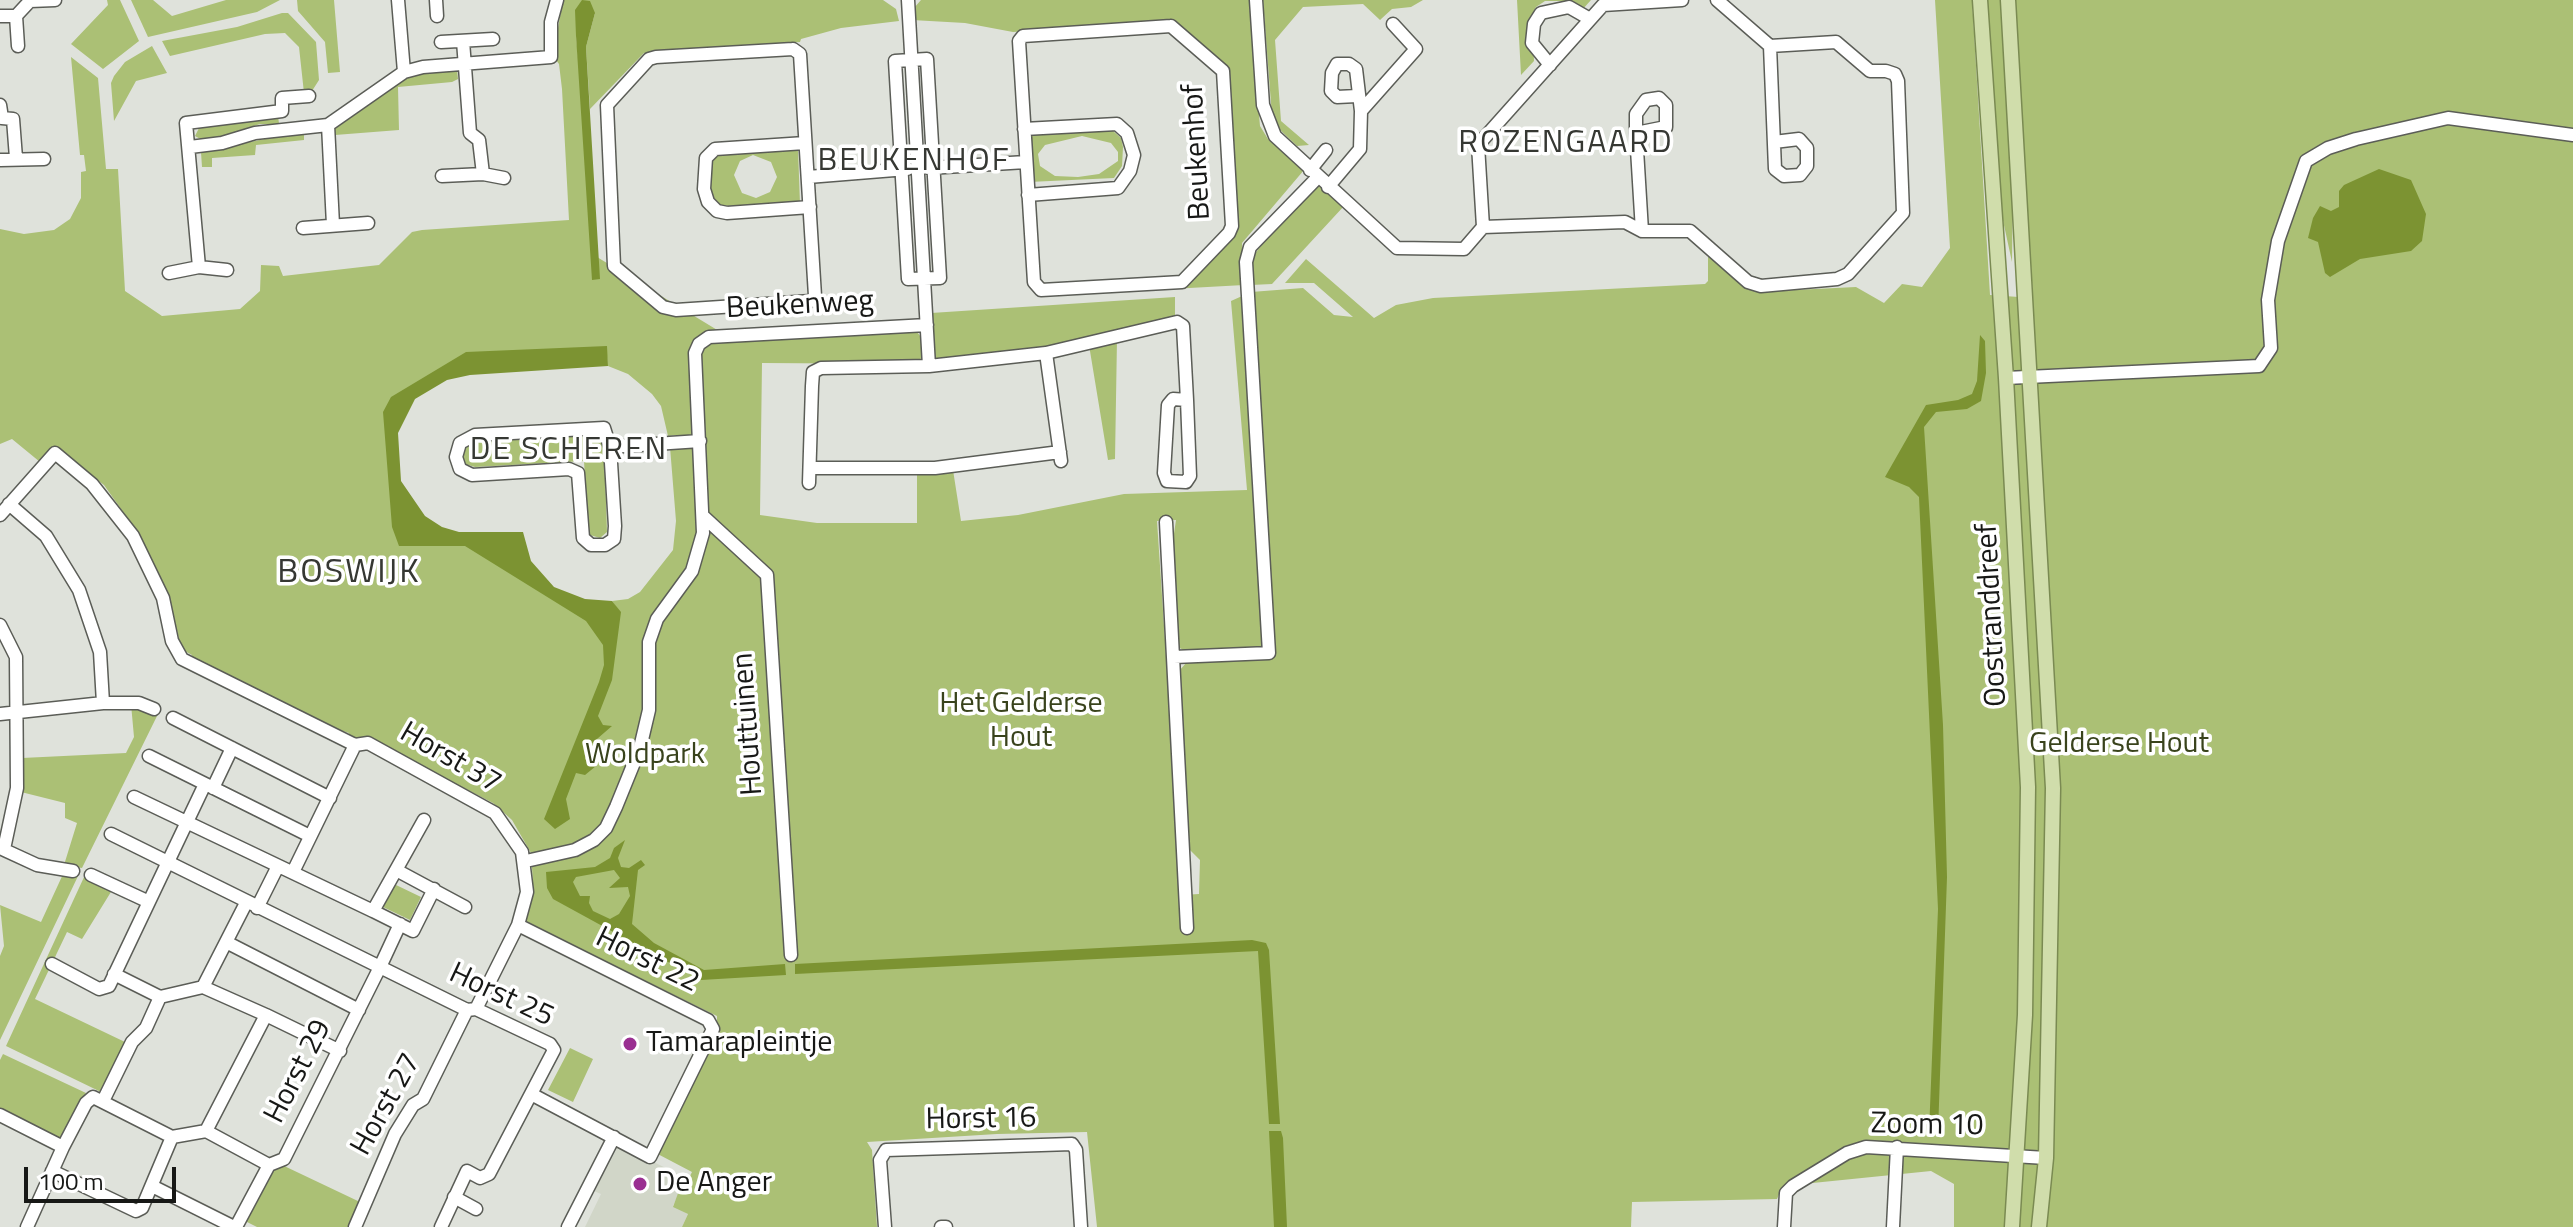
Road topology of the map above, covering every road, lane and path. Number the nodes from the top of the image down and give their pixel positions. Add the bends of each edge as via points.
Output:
1 (55, 0) edge
2 (398, 0) edge
3 (436, 0) edge
4 (557, 0) edge
5 (908, 0) edge
6 (1256, 0) edge
7 (1682, 0) edge
8 (1717, 0) edge
9 (1980, 0) edge
10 (2008, 0) edge
11 (0, 16) edge
12 (16, 16) junction
13 (437, 16) dead end
14 (1590, 19) junction
15 (1393, 24) dead end
16 (493, 39) dead end
17 (463, 41) junction
18 (441, 42) dead end
19 (18, 46) dead end
20 (1770, 46) junction
21 (910, 59) junction
22 (464, 64) junction
23 (1550, 65) junction
24 (404, 72) junction
25 (309, 96) dead end
26 (1357, 96) dead end
27 (0, 105) edge
28 (282, 111) junction
29 (1361, 111) junction
30 (328, 125) junction
31 (283, 129) junction
32 (1024, 129) junction
33 (1636, 133) dead end
34 (2573, 135) edge
35 (1774, 142) dead end
36 (805, 143) junction
37 (190, 147) junction
38 (1326, 150) dead end
39 (16, 158) junction
40 (44, 159) dead end
41 (0, 160) edge
42 (1026, 162) junction
43 (934, 168) junction
44 (918, 169) junction
45 (901, 170) junction
46 (1314, 173) junction
47 (483, 174) junction
48 (442, 176) dead end
49 (808, 177) junction
50 (504, 178) dead end
51 (1328, 187) junction
52 (1028, 195) junction
53 (810, 207) junction
54 (368, 223) dead end
55 (333, 225) junction
56 (1483, 227) junction
57 (303, 228) dead end
58 (1642, 231) junction
59 (199, 267) junction
60 (227, 270) dead end
61 (169, 273) dead end
62 (925, 278) junction
63 (927, 325) junction
64 (1046, 353) junction
65 (929, 366) junction
66 (2030, 377) junction
67 (2006, 378) junction
68 (1187, 400) junction
69 (700, 441) junction
70 (610, 447) junction
71 (810, 468) junction
72 (809, 483) dead end
73 (9, 504) junction
74 (0, 515) edge
75 (704, 517) junction
76 (1166, 522) dead end
77 (0, 625) edge
78 (1174, 657) junction
79 (103, 703) junction
80 (154, 709) dead end
81 (17, 713) junction
82 (0, 714) edge
83 (173, 718) dead end
84 (355, 745) junction
85 (232, 748) junction
86 (149, 756) dead end
87 (209, 786) junction
88 (134, 797) dead end
89 (330, 798) junction
90 (424, 820) dead end
91 (187, 822) junction
92 (111, 834) dead end
93 (310, 836) junction
94 (2, 849) edge
95 (526, 861) junction
96 (166, 862) junction
97 (278, 866) junction
98 (73, 871) dead end
99 (398, 871) junction
100 (293, 872) junction
101 (91, 875) dead end
102 (434, 889) junction
103 (147, 901) junction
104 (252, 905) junction
105 (465, 907) dead end
106 (373, 911) junction
107 (400, 924) junction
108 (518, 925) junction
109 (1187, 928) dead end
110 (226, 942) junction
111 (791, 955) dead end
112 (52, 964) dead end
113 (380, 967) junction
114 (114, 974) junction
115 (203, 987) junction
116 (160, 997) junction
117 (472, 1009) junction
118 (359, 1010) junction
119 (266, 1015) junction
120 (340, 1051) junction
121 (533, 1095) junction
122 (103, 1101) junction
123 (0, 1115) edge
124 (206, 1131) junction
125 (172, 1137) junction
126 (614, 1137) junction
127 (63, 1147) junction
128 (1897, 1147) junction
129 (2017, 1155) junction
130 (2046, 1158) junction
131 (269, 1165) junction
132 (52, 1171) junction
133 (152, 1186) junction
134 (454, 1197) junction
135 (476, 1209) dead end
136 (230, 1226) edge
137 (445, 1226) edge
138 (27, 1227) edge
139 (355, 1227) edge
140 (568, 1227) edge
141 (885, 1227) edge
142 (1081, 1227) edge
143 (1784, 1227) edge
144 (1893, 1227) edge
145 (2012, 1227) edge
146 (2039, 1227) edge

1 - 12 street via 30,1
2 - 24 street
3 - 13 street
4 - 22 street via 551,57
5 - 21 street
6 - 46 street via 1266,118 1275,136
7 - 14 street via 1603,5
8 - 20 street
9 - 67 main road, Oostranddreef
10 - 66 main road, Oostranddreef
11 - 12 street
12 - 19 street
14 - 23 street
14 - 23 street via 1569,7 1541,13 1532,43
15 - 29 street via 1416,49
16 - 17 street
17 - 18 street
17 - 22 street
20 - 35 street
20 - 58 street via 1836,42 1870,71 1895,74 1903,213 1848,274 1761,286 1748,282 1690,231
21 - 43 street via 927,59
21 - 44 street
21 - 45 street via 895,61
22 - 24 street
22 - 47 street via 470,133 479,140
23 - 56 street via 1478,145
24 - 30 street
25 - 28 street via 282,98
26 - 29 street
27 - 39 street via 2,118 13,119
28 - 31 street
28 - 37 street via 186,123
29 - 51 street via 1360,149
30 - 31 street
30 - 55 street
31 - 37 street
32 - 42 street, Beukenhof
32 - 52 street via 1117,124 1127,133 1134,155 1125,184 1118,188
32 - 52 street, Beukenhof via 1019,41 1023,36 1171,26 1223,71 1232,226 1182,282 1041,290 1034,282
33 - 58 street
34 - 66 street via 2448,118 2328,148 2306,161 2292,194 2268,300 2271,348 2262,364
36 - 49 street
36 - 53 street via 715,149 706,158 704,189 708,202 727,213
36 - 53 street via 800,54 793,49 649,59 604,111 614,266 663,307 676,310 811,301 815,296
37 - 59 street
38 - 46 street
39 - 40 street
39 - 41 street
42 - 43 street
42 - 52 street, Beukenhof
43 - 44 street
43 - 62 street via 940,278
44 - 45 street
44 - 62 street
45 - 49 street
45 - 62 street via 908,279
46 - 51 street
46 - 78 street via 1250,247 1246,262 1269,653
47 - 48 street
47 - 50 street
49 - 53 street
51 - 56 street via 1397,248 1464,249
54 - 55 street
55 - 57 street
56 - 58 street via 1625,222
59 - 60 street
59 - 61 street
62 - 63 street
63 - 65 street
63 - 69 street, Beukenweg via 709,337 695,353
64 - 65 street
64 - 68 street via 1177,322 1183,326
64 - 71 street via 1060,456 935,468
65 - 71 street via 813,372
66 - 67 street
66 - 130 main road, Oostranddreef via 2053,788
67 - 129 main road, Oostranddreef via 2028,787 2028,939
68 - 68 street via 1173,399 1168,405 1167,481 1186,482 1190,476
69 - 70 street
69 - 75 street, Beukenweg
70 - 70 street via 615,526 614,539 605,545 591,545 583,538 578,473 569,469 472,475 460,469 456,457 460,443 475,435 604,428
71 - 72 street
73 - 74 street
73 - 79 street via 46,536 79,590 100,652
73 - 84 street, Horst 37 via 55,453 90,481 133,536 163,598 177,654
75 - 95 street, Beukenweg via 692,571 657,619 649,642 645,730 611,818 594,840 575,850
75 - 111 street, Houttuinen via 767,575
76 - 78 street
77 - 81 street via 16,657
78 - 109 street
79 - 80 street via 139,703
79 - 81 street
81 - 82 street
81 - 94 street via 17,788
83 - 85 street
84 - 89 street, Horst 37
84 - 95 street, Horst 37 via 368,743 475,799 509,830
85 - 87 street
85 - 89 street
86 - 87 street
87 - 91 street
87 - 93 street
88 - 91 street
89 - 93 street, Horst 37
90 - 99 street
91 - 96 street
91 - 97 street
92 - 96 street
93 - 100 street, Horst 37
94 - 98 street via 37,865
95 - 108 street via 527,892
96 - 103 street
96 - 104 street
97 - 100 street
97 - 104 street
99 - 102 street
99 - 106 street via 389,877
100 - 106 street
101 - 103 street
102 - 105 street
102 - 107 street via 413,931
103 - 114 street
104 - 110 street
104 - 113 street
106 - 107 street
107 - 113 street, Horst 29
108 - 117 street, Horst 27
108 - 126 street, Horst 22 via 708,1020 713,1029 650,1157
110 - 115 street
110 - 118 street, Horst 29
112 - 114 street via 99,989 109,986
113 - 117 street, Horst 25
113 - 118 street, Horst 29
114 - 116 street
115 - 116 street
115 - 119 street
116 - 122 street
117 - 121 street, Horst 25 via 550,1044 554,1050
117 - 139 street, Horst 27 via 423,1099 413,1105 395,1134
118 - 120 street, Horst 29
119 - 120 street
119 - 124 street
120 - 131 street, Horst 29 via 284,1159
121 - 126 street, Horst 22
121 - 134 street, Horst 25 via 489,1174 480,1178 467,1171
122 - 125 street
122 - 127 street via 93,1097 86,1103
123 - 127 street
124 - 125 street
124 - 131 street
125 - 133 street
126 - 140 street
127 - 132 street
128 - 129 street, Zoom 10
128 - 143 street, Zoom 10 via 1847,1153 1793,1186 1786,1193
128 - 144 street
129 - 130 street, Zoom 10
129 - 145 main road, Oostranddreef
130 - 146 main road, Oostranddreef
131 - 136 street, Horst 29 via 237,1225
132 - 133 street via 136,1211
132 - 138 street
133 - 136 street
134 - 135 street
134 - 137 street, Horst 25
141 - 142 street, Horst 16 via 880,1160 886,1150 1072,1144

